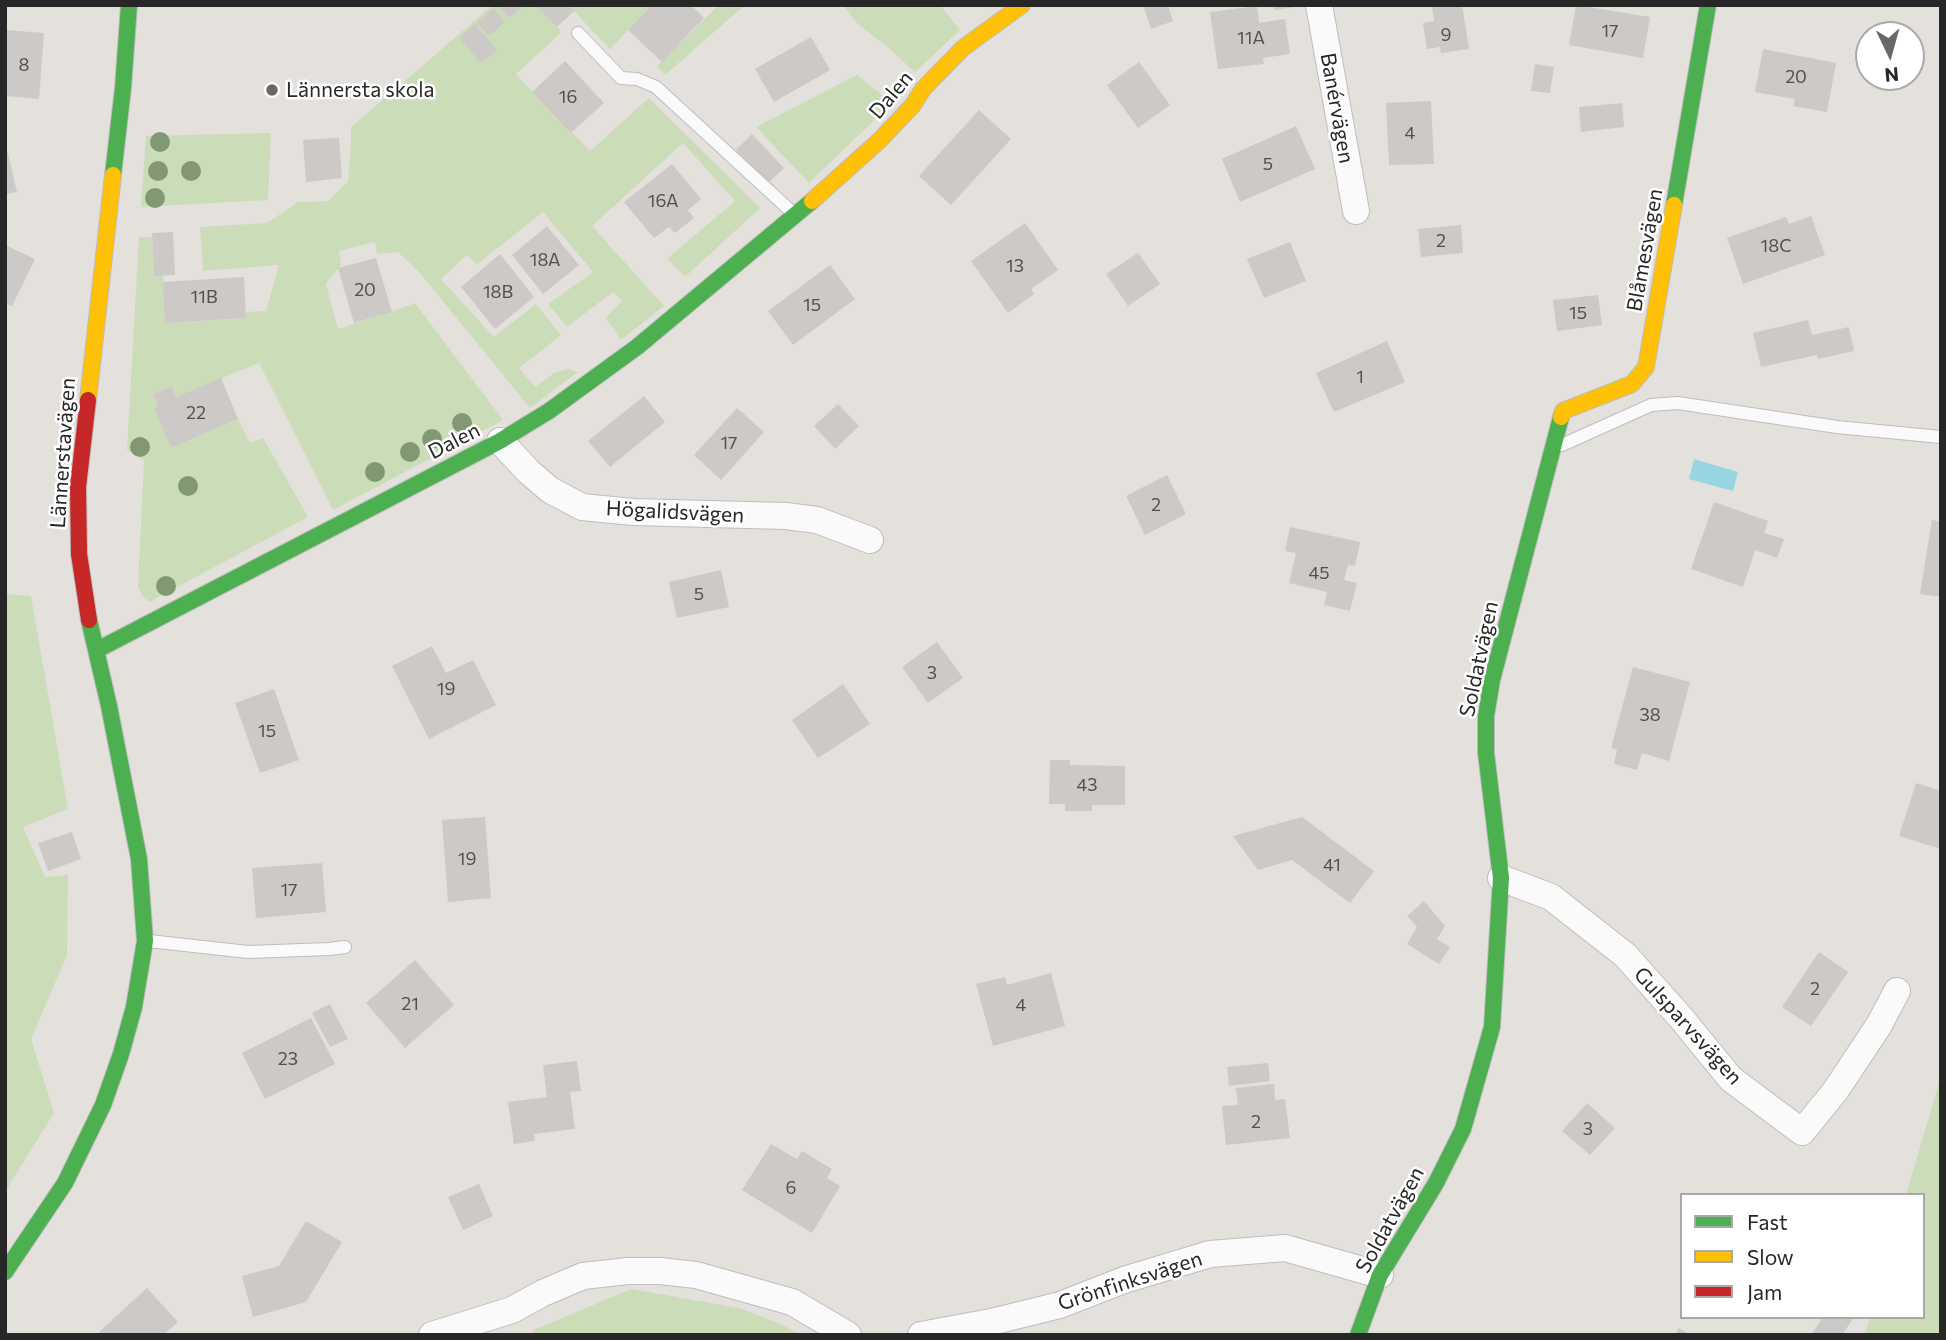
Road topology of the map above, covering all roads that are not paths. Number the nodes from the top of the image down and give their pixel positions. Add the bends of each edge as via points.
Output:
1 (129, 5) edge
2 (1021, 5) edge
3 (1319, 5) edge
4 (1708, 5) edge
5 (578, 33) dead end
6 (1356, 211) dead end
7 (795, 216) junction
8 (1941, 437) edge
9 (500, 441) junction
10 (1552, 449) junction
11 (870, 540) dead end
12 (97, 650) junction
13 (1502, 878) junction
14 (145, 941) junction
15 (345, 947) dead end
16 (1897, 991) dead end
17 (5, 1272) edge
18 (1380, 1275) junction
19 (512, 1310) junction
20 (432, 1335) edge
21 (499, 1335) edge
22 (848, 1335) edge
23 (922, 1335) edge
24 (1358, 1335) edge

1 - 12 street, Lännerstavägen via 78,487 79,554
2 - 7 street, Dalen via 953,57 880,140
3 - 6 street, Banérvägen
4 - 10 street, Blåmesvägen via 1646,367 1632,384 1563,411
5 - 7 lane via 621,78 656,87
7 - 9 street, Dalen via 637,348
8 - 10 lane via 1678,403 1651,405
9 - 11 street, Högalidsvägen via 550,489 582,507 797,517
9 - 12 street, Dalen
10 - 13 street, Soldatvägen via 1486,716 1486,752
12 - 14 street, Lännerstavägen via 139,859
13 - 16 street, Gulsparvsvägen via 1552,897 1625,955 1731,1079 1802,1132 1836,1090
13 - 18 street, Soldatvägen via 1492,1027 1463,1129
14 - 15 lane via 248,951
14 - 17 street, Lännerstavägen via 134,1007 103,1105 65,1183
18 - 23 street, Grönfinksvägen via 1285,1248 1210,1254 1060,1305
18 - 24 street, Soldatvägen
19 - 20 street
19 - 21 street
19 - 22 street via 583,1276 660,1271 696,1275 792,1302

